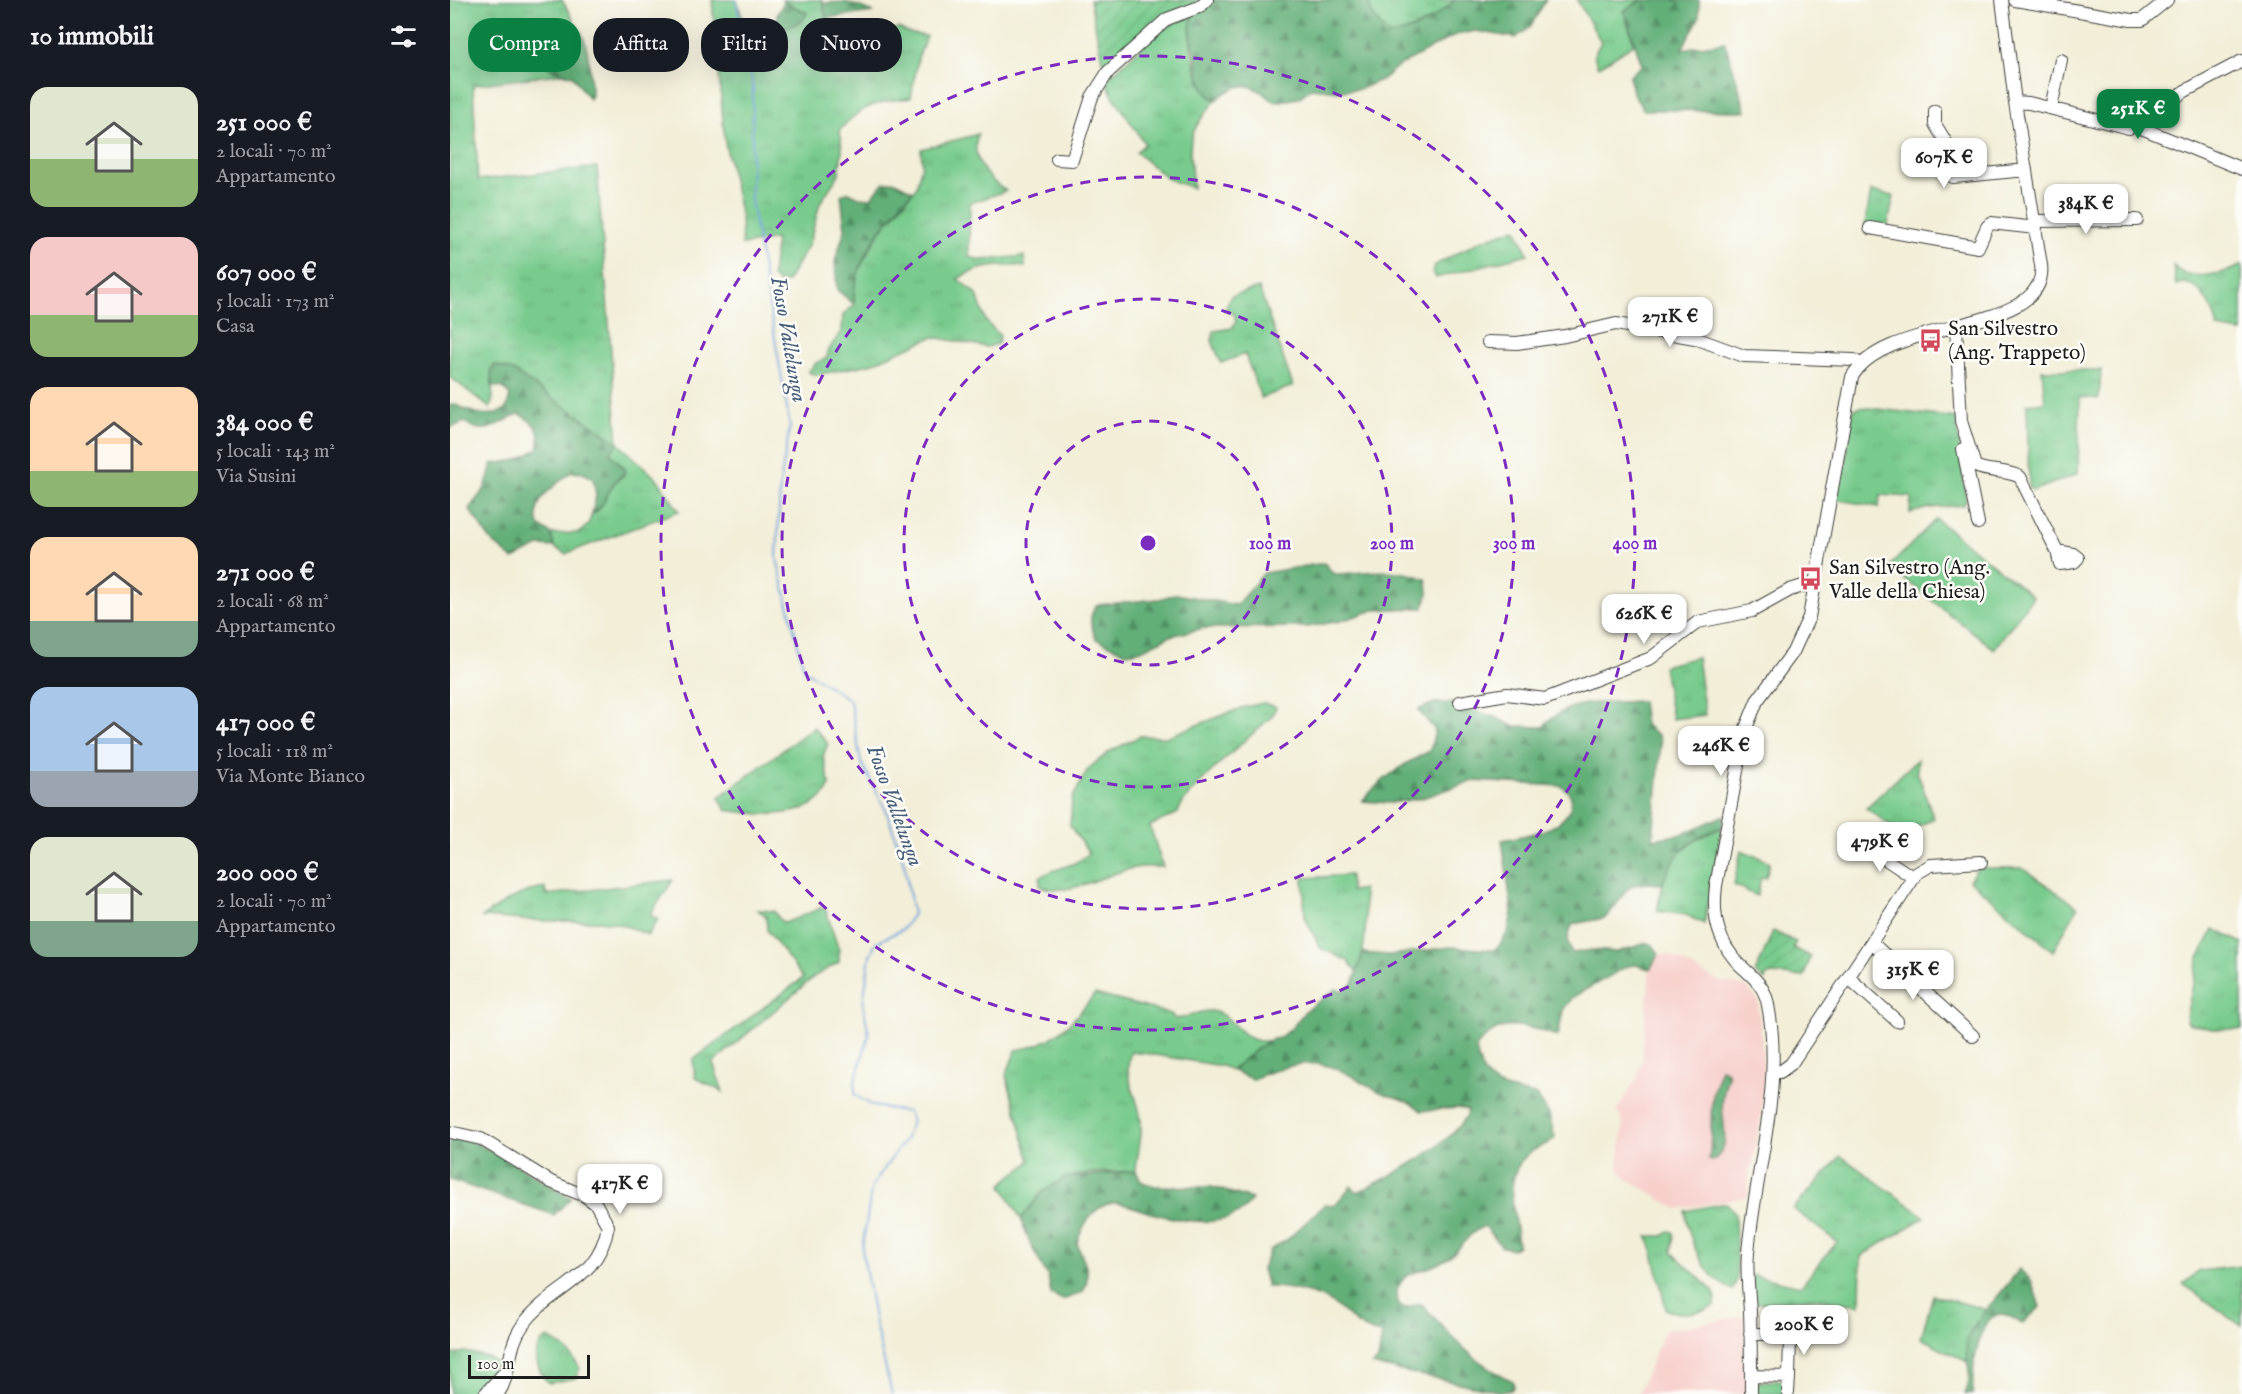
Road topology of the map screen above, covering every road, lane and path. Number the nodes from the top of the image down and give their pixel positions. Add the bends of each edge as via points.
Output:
1 (1207, 0) edge
2 (2002, 0) edge
3 (2015, 0) edge
4 (2167, 0) edge
5 (2061, 60) dead end
6 (2242, 61) edge
7 (2015, 102) junction
8 (2050, 108) junction
9 (1935, 111) dead end
10 (2134, 125) junction
11 (1057, 159) dead end
12 (2242, 169) edge
13 (2026, 170) junction
14 (2137, 220) dead end
15 (2035, 224) junction
16 (1870, 228) dead end
17 (1956, 326) junction
18 (1488, 342) dead end
19 (1860, 363) junction
20 (1961, 421) junction
21 (1978, 523) dead end
22 (2057, 551) dead end
23 (1816, 582) junction
24 (1460, 702) dead end
25 (1863, 844) dead end
26 (1981, 862) dead end
27 (1914, 878) junction
28 (1872, 944) junction
29 (1849, 978) junction
30 (1896, 1021) dead end
31 (1973, 1036) dead end
32 (1774, 1072) junction
33 (450, 1132) edge
34 (1750, 1334) junction
35 (506, 1371) junction
36 (1751, 1376) junction
37 (1788, 1377) junction
38 (1788, 1392) dead end
39 (485, 1394) edge
40 (498, 1394) edge
41 (1751, 1394) edge

1 - 11 street via 1167,19 1108,72 1092,97 1072,160
2 - 7 street
3 - 4 street via 2142,20
5 - 8 street
6 - 10 street via 2185,91
7 - 8 street
7 - 13 street
8 - 10 street via 2129,128
9 - 13 street via 1935,124 1947,144 1953,177
10 - 12 street
13 - 15 street
14 - 15 street
15 - 16 street via 1991,223 1978,247
15 - 17 street via 2042,273 2033,296 2016,306
17 - 19 street via 1898,342
17 - 20 street
18 - 19 street via 1516,343 1616,324 1695,338 1744,356
19 - 23 street via 1847,392
20 - 21 street via 1966,476
20 - 22 street via 1975,466 2020,477
23 - 24 street via 1790,590 1752,611 1698,622 1652,658 1545,699 1507,694
23 - 32 street via 1804,629 1793,652 1757,701 1744,733 1713,904 1723,944 1757,980 1766,997
25 - 27 street
26 - 27 street via 1931,865
27 - 28 street
28 - 29 street
28 - 31 street
29 - 30 street
29 - 32 street via 1791,1064
32 - 34 street via 1748,1254
33 - 35 street via 481,1139 551,1182 585,1196 596,1204 608,1226 600,1250 582,1276 534,1310 518,1331
34 - 36 street
34 - 37 street via 1787,1334
35 - 39 street
35 - 40 street
36 - 37 street
36 - 41 street
37 - 38 street

